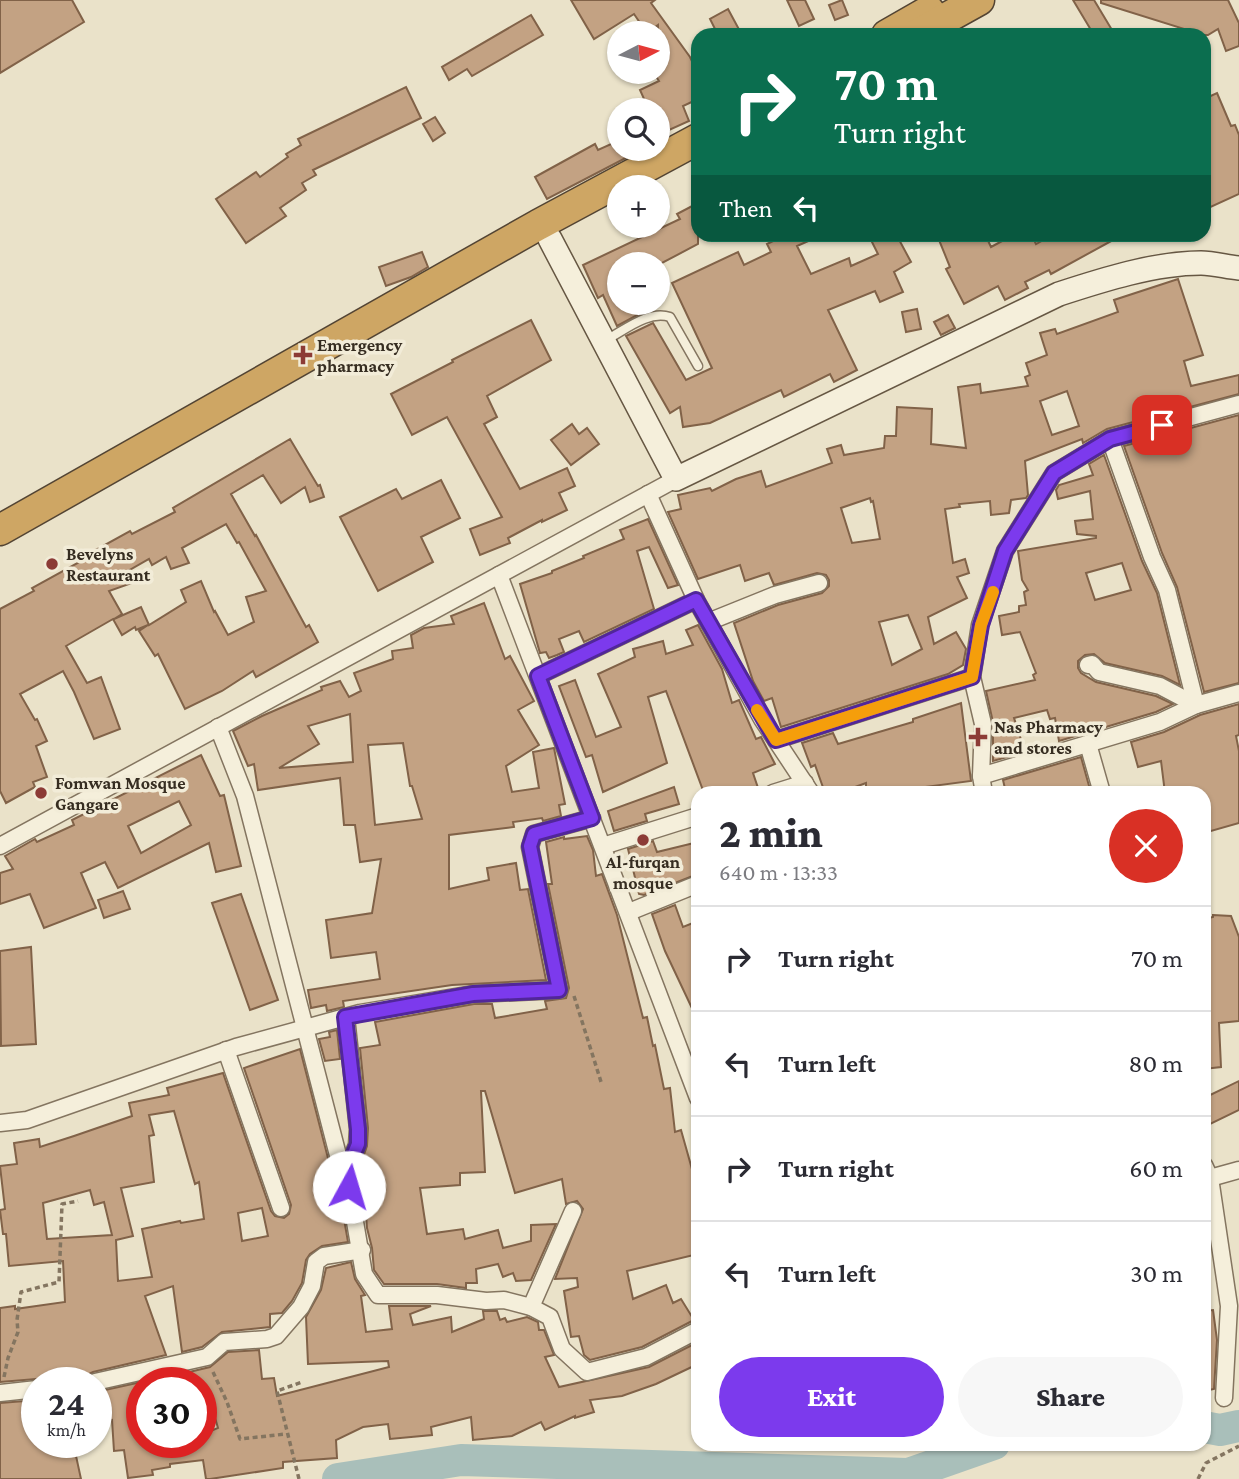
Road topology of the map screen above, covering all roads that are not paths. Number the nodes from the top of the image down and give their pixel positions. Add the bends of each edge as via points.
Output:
1 (948, 0) edge
2 (979, 0) edge
3 (899, 28) edge
4 (929, 28) edge
5 (691, 143) edge
6 (691, 160) edge
7 (664, 175) edge
8 (607, 207) edge
9 (550, 239) junction
10 (1239, 268) edge
11 (603, 341) junction
12 (698, 366) dead end
13 (1239, 404) edge
14 (1110, 439) junction
15 (676, 480) junction
16 (648, 494) junction
17 (0, 530) edge
18 (0, 551) edge
19 (499, 575) junction
20 (820, 583) dead end
21 (696, 600) junction
22 (708, 622) junction
23 (1088, 665) dead end
24 (538, 676) junction
25 (972, 677) junction
26 (1239, 693) edge
27 (1196, 705) junction
28 (218, 727) junction
29 (776, 740) junction
30 (1088, 744) junction
31 (983, 785) edge
32 (807, 786) edge
33 (1100, 786) edge
34 (592, 818) junction
35 (691, 818) edge
36 (0, 846) edge
37 (603, 846) junction
38 (691, 887) edge
39 (629, 912) junction
40 (345, 1017) junction
41 (304, 1027) junction
42 (226, 1050) junction
43 (691, 1079) edge
44 (0, 1123) edge
45 (1239, 1170) edge
46 (1211, 1171) edge
47 (345, 1175) junction
48 (1211, 1196) edge
49 (281, 1208) dead end
50 (573, 1211) dead end
51 (362, 1250) junction
52 (531, 1307) junction
53 (691, 1334) edge
54 (112, 1378) edge
55 (21, 1391) edge
56 (0, 1393) edge
57 (1224, 1398) dead end

1 - 3 highway
2 - 4 highway
5 - 17 highway
6 - 7 highway
8 - 9 highway
9 - 11 street
9 - 18 highway
10 - 15 street via 1201,263 1153,269 1059,295
11 - 12 lane via 659,313 670,317
11 - 15 street
13 - 14 street
14 - 25 street via 1054,473 1005,551 981,625
14 - 27 street via 1167,590
15 - 16 street
16 - 19 street
16 - 21 street
19 - 24 street
19 - 28 street
20 - 22 street
21 - 22 street
21 - 24 street
22 - 29 street
23 - 27 street via 1160,687
24 - 34 street
25 - 29 street
25 - 31 street via 983,724
26 - 27 street
27 - 30 street via 1160,722
28 - 36 street
28 - 41 street via 245,796
29 - 32 street
30 - 31 street
30 - 33 street
34 - 37 street
34 - 40 street via 534,834 530,846 559,990 473,994
35 - 37 street
37 - 39 street
38 - 39 street
39 - 43 street
40 - 41 street
40 - 47 street via 358,1129 358,1144
41 - 42 street
41 - 47 street
42 - 44 street via 27,1120
42 - 49 street
45 - 46 street
47 - 51 street
48 - 57 street via 1229,1306
50 - 52 street
51 - 52 street via 364,1275 378,1295 504,1300
51 - 54 street via 319,1259 301,1307 276,1336 225,1342 207,1357
52 - 53 street via 550,1317 562,1349 587,1372 646,1357
55 - 56 street

